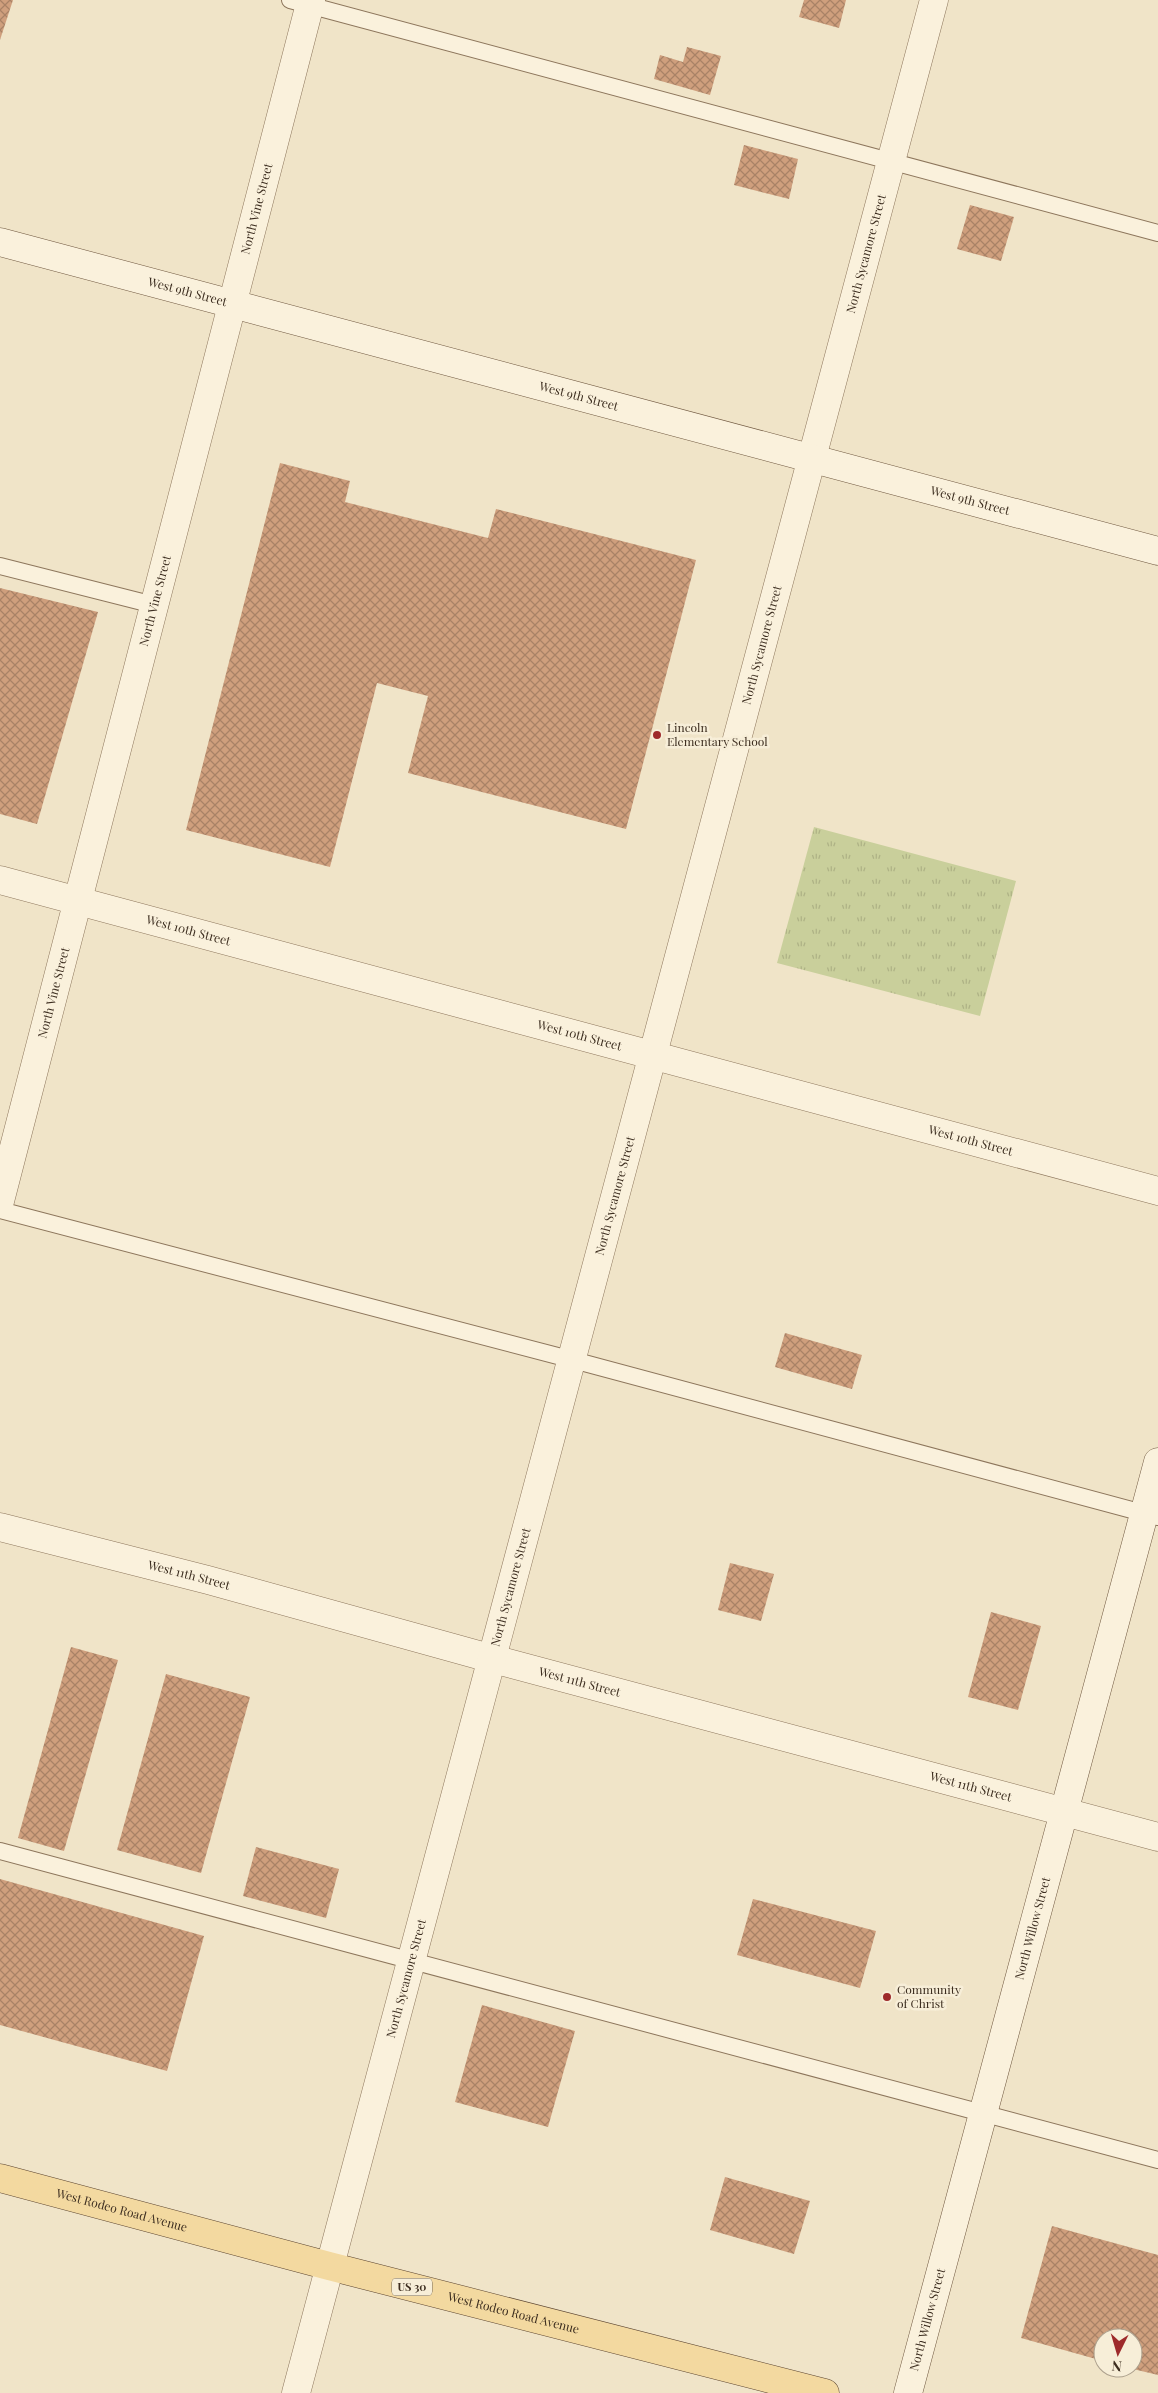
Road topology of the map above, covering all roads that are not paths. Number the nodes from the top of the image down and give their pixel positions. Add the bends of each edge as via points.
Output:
1 (934, 0) edge
2 (303, 2) edge
3 (891, 162) junction
4 (1158, 233) edge
5 (0, 242) edge
6 (232, 304) junction
7 (813, 459) junction
8 (1158, 551) edge
9 (0, 566) edge
10 (154, 605) junction
11 (0, 880) edge
12 (78, 900) junction
13 (654, 1054) junction
14 (1158, 1191) edge
15 (0, 1201) edge
16 (0, 1210) edge
17 (573, 1360) junction
18 (1158, 1462) edge
19 (1151, 1515) edge
20 (0, 1527) edge
21 (493, 1659) junction
22 (1063, 1812) junction
23 (1158, 1837) edge
24 (0, 1851) edge
25 (411, 1962) junction
26 (983, 2115) junction
27 (1158, 2160) edge
28 (0, 2178) edge
29 (330, 2266) junction
30 (296, 2393) edge
31 (825, 2393) edge
32 (908, 2393) edge

1 - 3 street, North Sycamore Street
2 - 3 lane
2 - 6 street, North Vine Street
3 - 4 lane
3 - 7 street, North Sycamore Street
5 - 6 street, West 9th Street
6 - 7 street, West 9th Street
6 - 10 street, North Vine Street
7 - 8 street, West 9th Street
7 - 13 street, North Sycamore Street
9 - 10 lane
10 - 12 street, North Vine Street
11 - 12 street, West 10th Street
12 - 13 street, West 10th Street
12 - 15 street, North Vine Street
13 - 14 street, West 10th Street
13 - 17 street, North Sycamore Street
16 - 17 lane
17 - 19 lane
17 - 21 street, North Sycamore Street
18 - 19 street, North Willow Street
19 - 22 street, North Willow Street
20 - 21 street, West 11th Street via 208,1580
21 - 22 street, West 11th Street
21 - 25 street, North Sycamore Street
22 - 23 street, West 11th Street
22 - 26 street, North Willow Street
24 - 25 lane
25 - 26 lane
25 - 29 street, North Sycamore Street
26 - 27 lane
26 - 32 street, North Willow Street
28 - 29 main road, West Rodeo Road Avenue / US 30
29 - 30 street, North Sycamore Street
29 - 31 main road, West Rodeo Road Avenue / US 30

